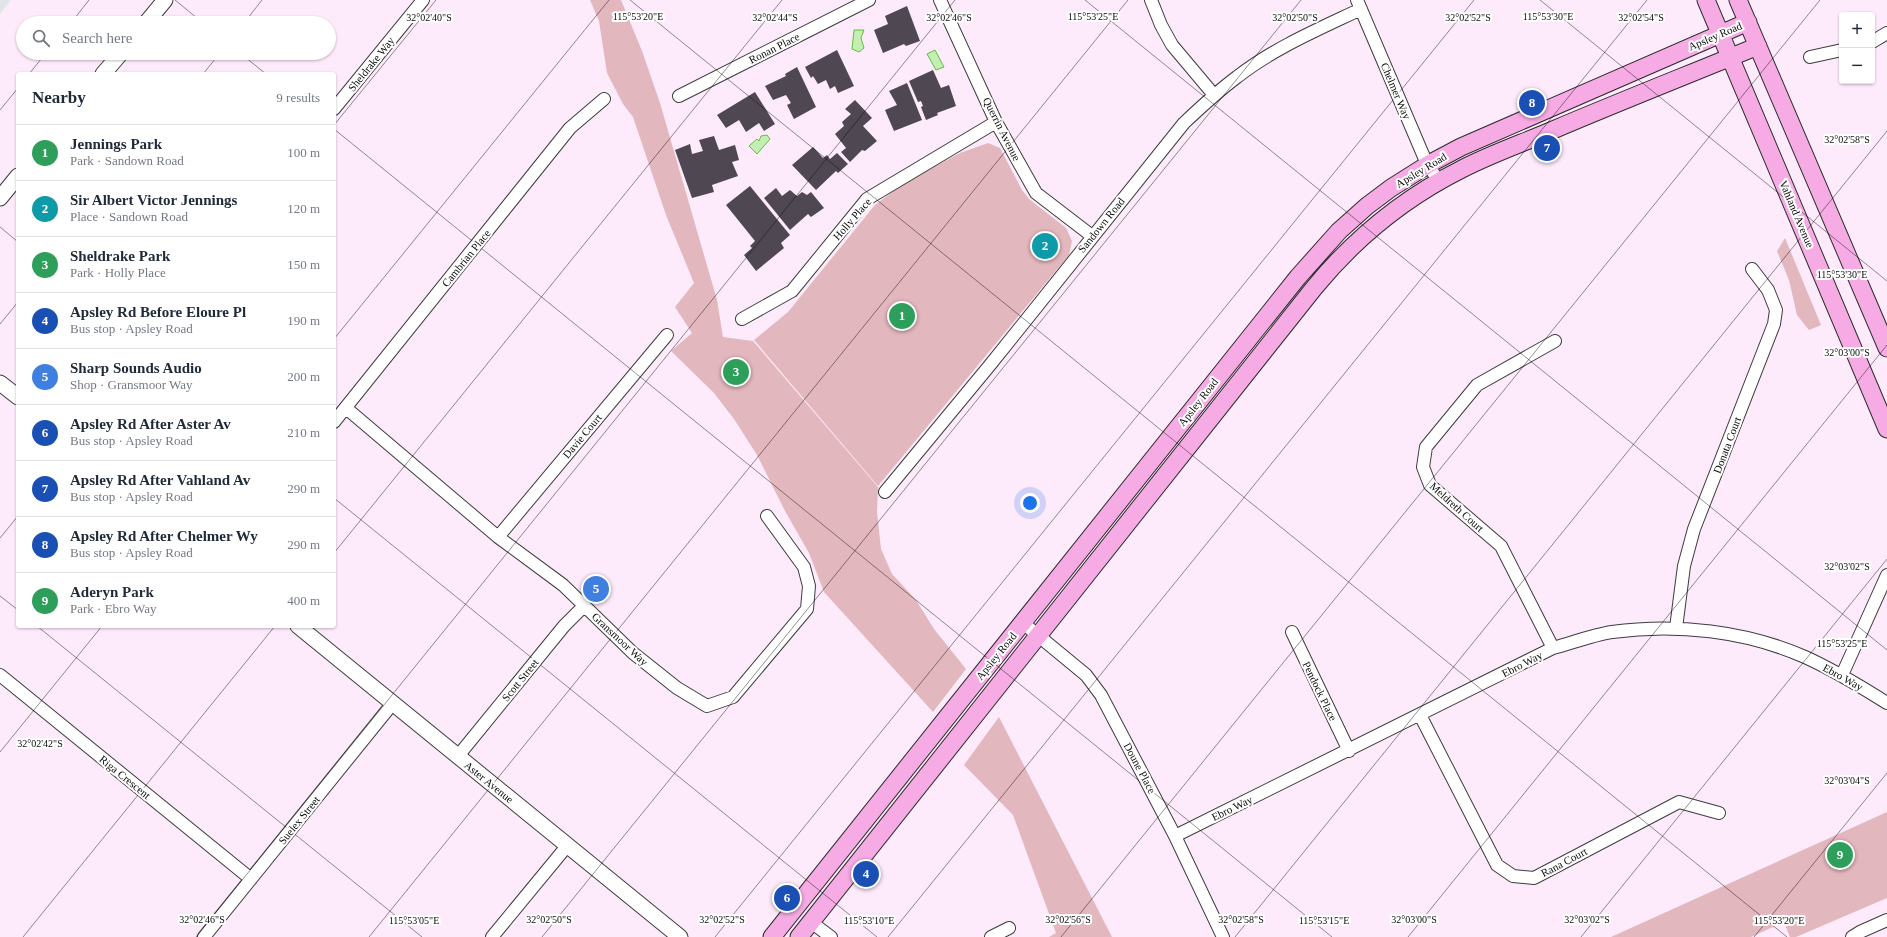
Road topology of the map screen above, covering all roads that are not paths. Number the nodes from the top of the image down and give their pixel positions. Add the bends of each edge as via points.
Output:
1 (165, 0) edge
2 (423, 0) edge
3 (869, 0) edge
4 (940, 0) edge
5 (1151, 0) edge
6 (1706, 0) edge
7 (1738, 0) edge
8 (1359, 5) edge
9 (152, 16) edge
10 (1748, 22) junction
11 (1720, 33) junction
12 (1887, 33) edge
13 (1875, 40) edge
14 (1758, 46) junction
15 (1839, 51) edge
16 (1810, 57) dead end
17 (1730, 58) junction
18 (115, 60) edge
19 (105, 72) edge
20 (1214, 95) junction
21 (679, 96) dead end
22 (604, 100) dead end
23 (336, 107) edge
24 (996, 122) junction
25 (1429, 164) junction
26 (16, 178) edge
27 (1438, 181) junction
28 (0, 198) edge
29 (1092, 236) junction
30 (1752, 269) dead end
31 (742, 319) dead end
32 (667, 334) dead end
33 (1555, 341) dead end
34 (1887, 348) edge
35 (0, 383) edge
36 (16, 395) edge
37 (346, 408) junction
38 (336, 420) edge
39 (1887, 429) edge
40 (885, 492) dead end
41 (767, 516) dead end
42 (498, 537) junction
43 (1887, 575) edge
44 (584, 606) junction
45 (1023, 623) junction
46 (300, 628) edge
47 (1676, 628) junction
48 (1292, 632) dead end
49 (1038, 636) junction
50 (1553, 648) junction
51 (0, 675) edge
52 (1842, 675) junction
53 (1887, 703) edge
54 (393, 704) junction
55 (1420, 715) junction
56 (1349, 751) junction
57 (458, 756) junction
58 (1719, 813) dead end
59 (1175, 836) junction
60 (567, 846) junction
61 (251, 879) junction
62 (1887, 920) edge
63 (811, 922) junction
64 (1009, 928) dead end
65 (204, 937) edge
66 (492, 937) edge
67 (680, 937) edge
68 (772, 937) edge
69 (799, 937) edge
70 (831, 937) edge
71 (991, 937) edge
72 (1223, 937) edge
73 (1852, 937) edge

1 - 9 street
2 - 23 street, Sheldrake Way
3 - 21 street, Ronan Place
4 - 24 street, Querrin Avenue
5 - 20 street via 1172,44
6 - 11 main road, Vahland Avenue
7 - 10 main road
8 - 20 street, Sandown Road via 1275,52
8 - 25 street, Chelmer Way
10 - 11 main road, Apsley Road
10 - 14 main road
11 - 17 main road, Vahland Avenue
11 - 25 main road, Apsley Road via 1461,147
12 - 13 street
14 - 17 main road, Apsley Road
14 - 34 main road
15 - 16 street
17 - 27 main road, Apsley Road via 1592,113
17 - 39 main road, Vahland Avenue
18 - 19 street
20 - 29 street, Sandown Road via 1184,123
22 - 37 street, Cambrian Place via 570,128
24 - 29 street, Querrin Avenue via 1036,193
24 - 31 street, Holly Place via 867,199 792,291
25 - 27 street, Chelmer Way
25 - 45 main road, Apsley Road via 1368,206 1339,231 1318,254
26 - 28 street
27 - 49 main road, Apsley Road via 1374,226 1332,266
29 - 40 street, Sandown Road
30 - 47 street, Donata Court via 1768,290 1776,310 1774,324 1694,529 1684,566
32 - 42 street, Davie Court
33 - 50 street, Meldreth Court via 1477,385 1426,447 1422,466 1430,485 1501,546
35 - 36 street
37 - 38 street, Cambrian Place
37 - 42 street, Gransmoor Way
41 - 44 street, Gransmoor Way via 804,567 809,586 807,609 733,697 707,706 677,688 633,653
42 - 44 street, Gransmoor Way via 563,585
43 - 52 street
44 - 57 street, Scott Street via 564,626
45 - 49 street, Doune Place
45 - 68 main road, Apsley Road
46 - 54 street, Aster Avenue
47 - 50 street, Ebro Way via 1611,632
47 - 52 street, Ebro Way via 1723,633 1765,642
48 - 56 street, Pendock Place
49 - 59 street, Doune Place via 1094,684
49 - 63 main road, Apsley Road
50 - 55 street, Ebro Way
51 - 61 street, Riga Crescent
52 - 53 street, Ebro Way
54 - 57 street, Aster Avenue
54 - 61 street, Suelex Street
55 - 56 street, Ebro Way
55 - 58 street, Rana Court via 1498,865 1513,876 1534,878 1679,802
56 - 59 street, Ebro Way
57 - 60 street, Aster Avenue
59 - 72 street, Doune Place
60 - 66 street
60 - 67 street, Aster Avenue
61 - 65 street, Suelex Street
62 - 73 street
63 - 69 main road, Apsley Road
63 - 70 street
64 - 71 street

